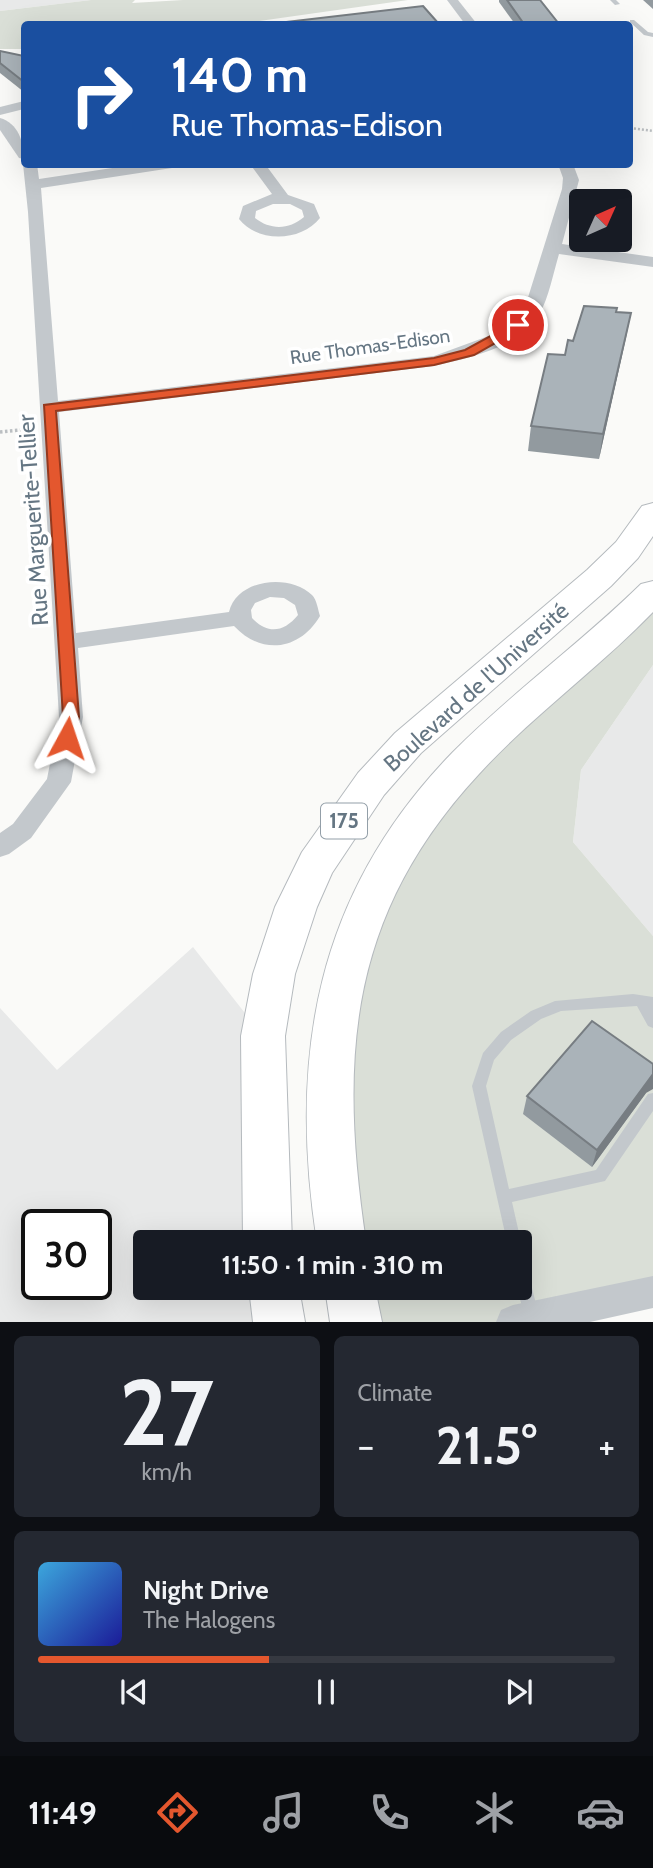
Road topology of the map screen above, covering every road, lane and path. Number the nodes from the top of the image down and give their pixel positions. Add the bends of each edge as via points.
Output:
1 (452, 1) edge
2 (469, 21) edge
3 (633, 22) edge
4 (649, 35) edge
5 (21, 106) edge
6 (0, 111) edge
7 (0, 122) edge
8 (633, 128) edge
9 (653, 131) edge
10 (21, 150) edge
11 (121, 168) edge
12 (260, 168) edge
13 (566, 168) edge
14 (31, 175) edge
15 (282, 198) dead end
16 (553, 248) junction
17 (653, 262) edge
18 (50, 418) junction
19 (0, 432) edge
20 (653, 513) edge
21 (653, 592) edge
22 (239, 618) dead end
23 (66, 642) junction
24 (0, 847) edge
25 (647, 1002) edge
26 (653, 1022) edge
27 (653, 1099) edge
28 (504, 1197) junction
29 (267, 1230) edge
30 (340, 1230) edge
31 (511, 1230) edge
32 (653, 1292) edge
33 (276, 1300) edge
34 (351, 1300) edge
35 (523, 1300) edge
36 (525, 1321) edge
37 (279, 1322) edge
38 (356, 1322) edge

1 - 2 street
3 - 4 lane
5 - 6 street
7 - 10 street
8 - 9 path
11 - 14 street
12 - 15 street
13 - 16 street, Rue Thomas-Edison via 571,180
14 - 18 street, Rue Marguerite-Tellier
16 - 17 street
16 - 18 street, Rue Thomas-Edison via 530,316 470,352
18 - 19 path
18 - 23 street, Rue Marguerite-Tellier
20 - 29 main road, Boulevard de l'Université / 175 via 599,578 408,743 371,784 316,864 274,974 263,1036
21 - 30 main road, 175 via 467,762 406,833 382,873 344,968 332,1031 328,1130
22 - 23 street
23 - 24 street, Rue Marguerite-Tellier via 71,717 59,782 22,831
25 - 26 lane
25 - 28 lane via 559,1005 506,1036 488,1057 479,1086
27 - 28 lane via 600,1176
28 - 31 lane
32 - 36 street
33 - 37 main road
34 - 38 main road
35 - 36 lane

